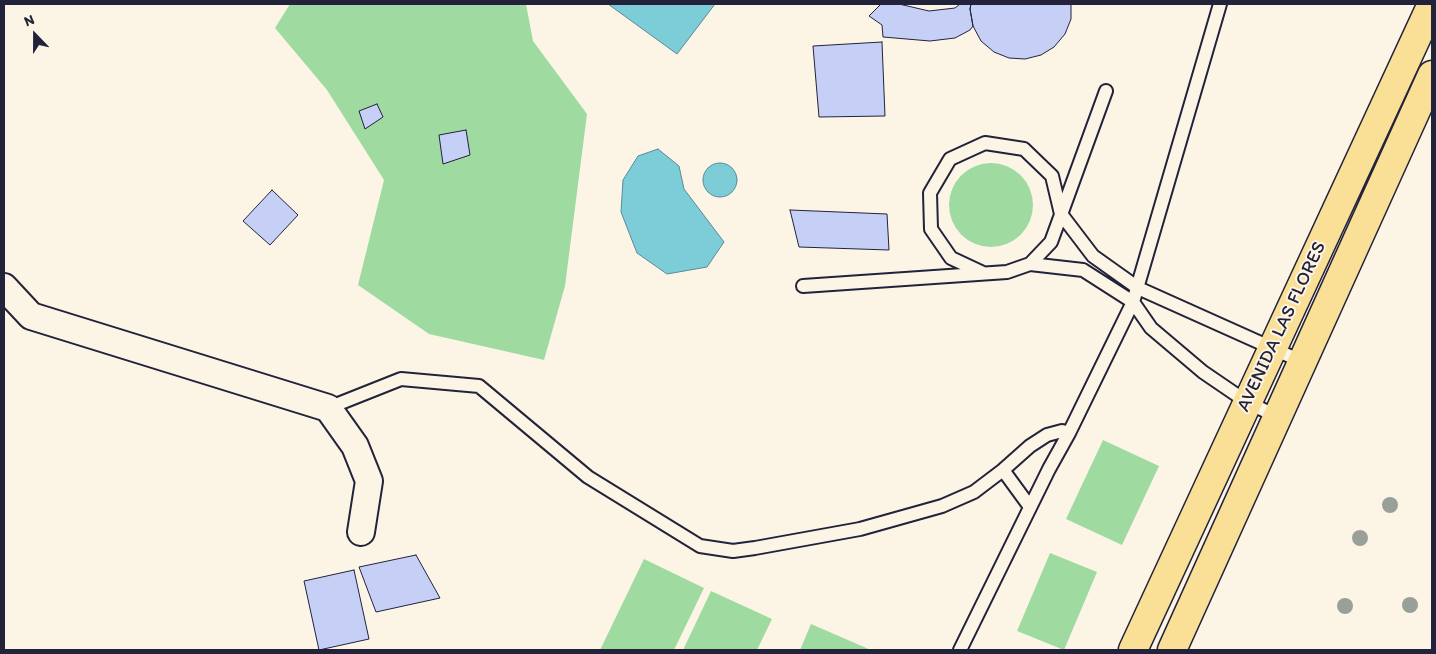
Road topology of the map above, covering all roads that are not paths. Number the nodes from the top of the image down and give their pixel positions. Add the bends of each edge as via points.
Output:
1 (1220, 4) edge
2 (1432, 4) edge
3 (1432, 75) edge
4 (1106, 91) dead end
5 (1060, 214) junction
6 (1030, 264) junction
7 (983, 273) junction
8 (803, 286) dead end
9 (4, 287) edge
10 (1138, 288) junction
11 (1133, 302) junction
12 (1272, 348) junction
13 (1303, 362) junction
14 (1247, 402) junction
15 (328, 408) junction
16 (1278, 418) junction
17 (1069, 433) junction
18 (1003, 470) junction
19 (1030, 507) junction
20 (361, 532) dead end
21 (960, 650) edge
22 (1133, 650) edge
23 (1172, 650) edge

1 - 10 lane
2 - 12 highway, AVENIDA LAS FLORES
3 - 13 highway, AVENIDA LAS FLORES
4 - 5 lane
5 - 6 lane via 1051,242
5 - 7 lane via 1052,176 1024,149 985,143 950,159 930,193 931,229 951,258
5 - 10 lane via 1093,256
6 - 7 lane via 1007,272
6 - 11 lane via 1083,270
7 - 8 lane
9 - 15 street via 31,316
10 - 11 lane
10 - 12 lane
11 - 14 lane via 1151,328 1203,372
11 - 17 lane
12 - 13 lane
12 - 14 highway, AVENIDA LAS FLORES
13 - 16 highway, AVENIDA LAS FLORES
14 - 16 lane
14 - 22 highway, AVENIDA LAS FLORES
15 - 18 lane via 400,379 478,386 588,477 700,546 733,551 860,529 942,506 974,492
15 - 20 street via 355,446 369,481
16 - 23 highway, AVENIDA LAS FLORES
17 - 18 lane via 1062,431 1047,435
17 - 19 lane
18 - 19 lane
19 - 21 lane

